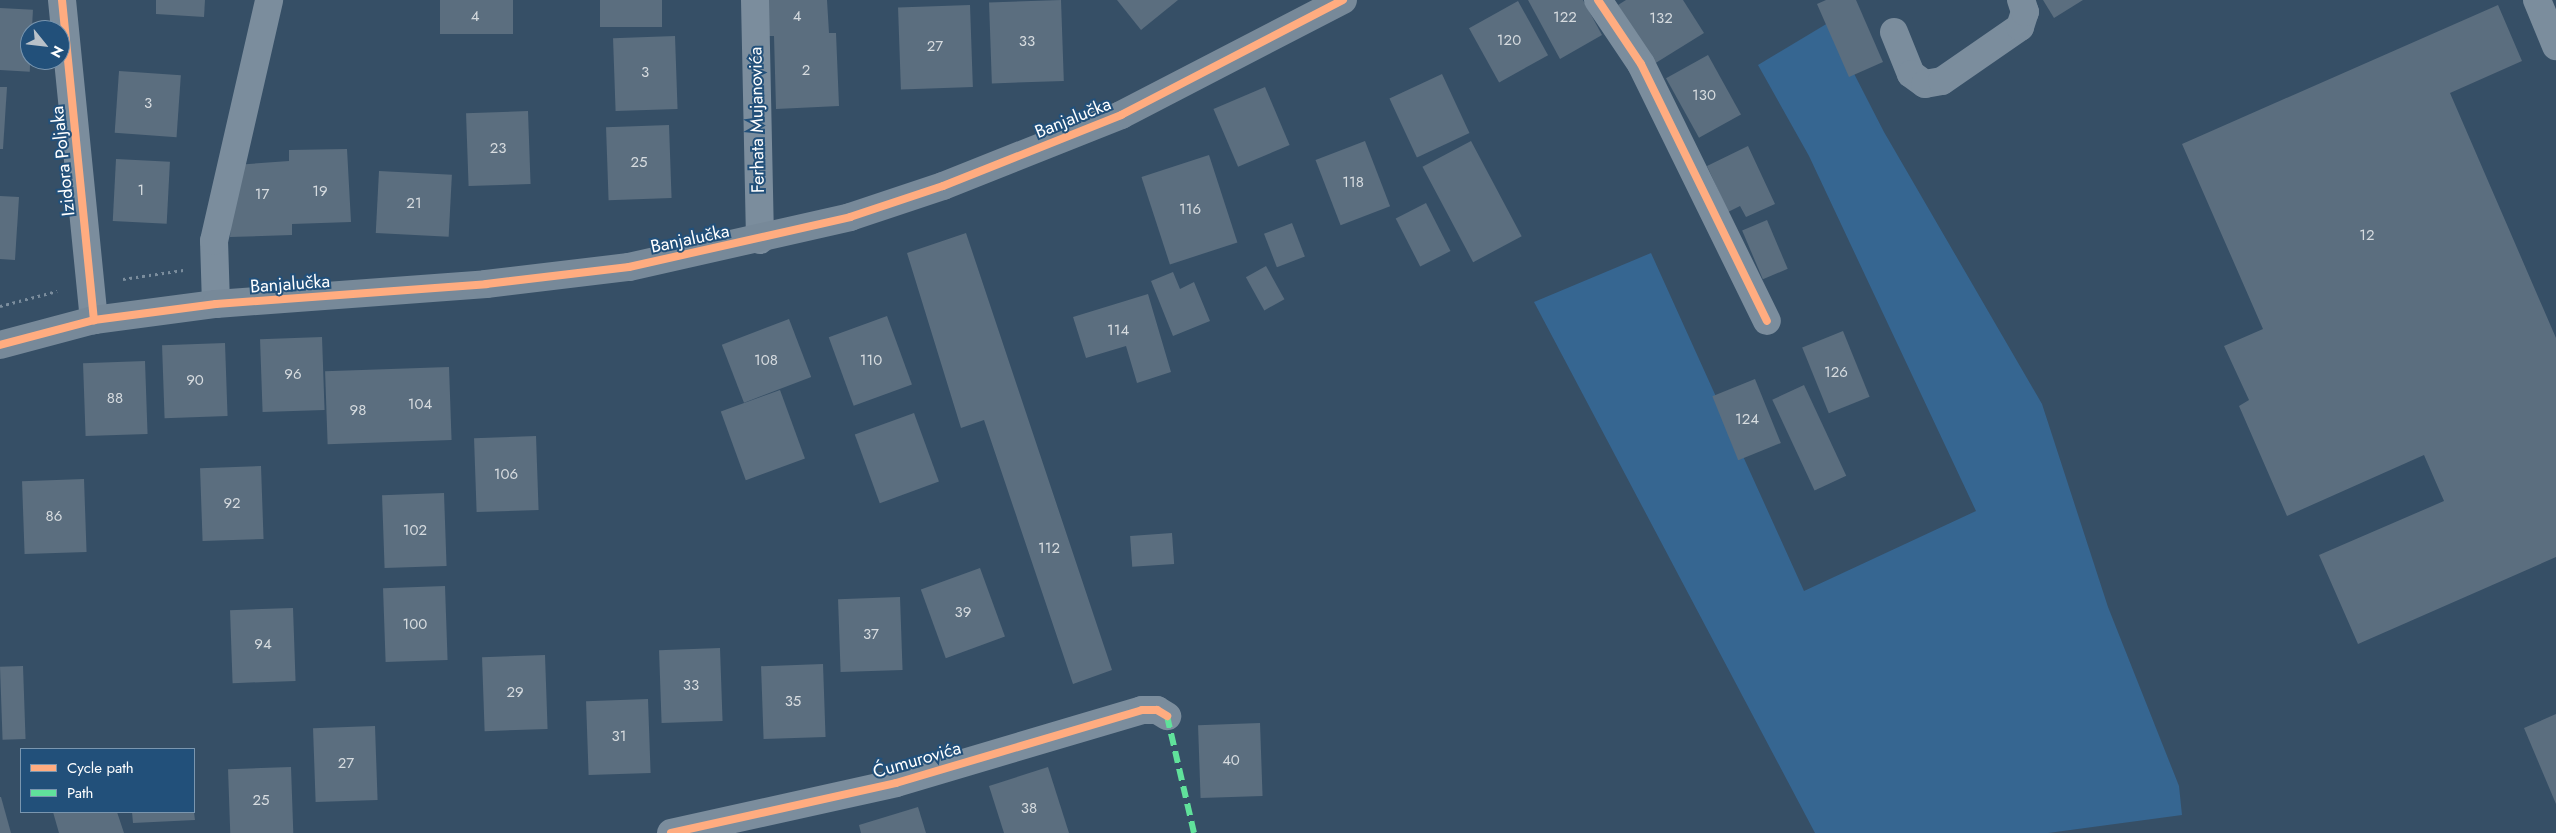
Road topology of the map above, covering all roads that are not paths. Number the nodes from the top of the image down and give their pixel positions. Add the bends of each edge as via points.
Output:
1 (62, 0) edge
2 (269, 0) edge
3 (754, 0) edge
4 (1343, 0) edge
5 (1598, 0) edge
6 (2021, 0) edge
7 (2537, 0) edge
8 (1894, 32) dead end
9 (2556, 46) edge
10 (760, 240) junction
11 (216, 304) junction
12 (94, 320) junction
13 (1767, 321) dead end
14 (0, 345) edge
15 (1167, 716) dead end
16 (670, 833) edge

1 - 12 street, Izidora Poljaka
2 - 11 street via 214,241
3 - 10 street, Ferhata Mujanovića
4 - 10 main road, Banjalučka via 1121,115 943,186 850,217
5 - 13 street via 1641,64
6 - 8 street via 2024,12 2020,27 1942,81 1925,84 1911,74
7 - 9 street
10 - 11 main road, Banjalučka via 629,267 486,284
11 - 12 main road, Banjalučka
12 - 14 main road, Banjalučka
15 - 16 street, Ćumurovića via 1157,710 1142,710 896,783

